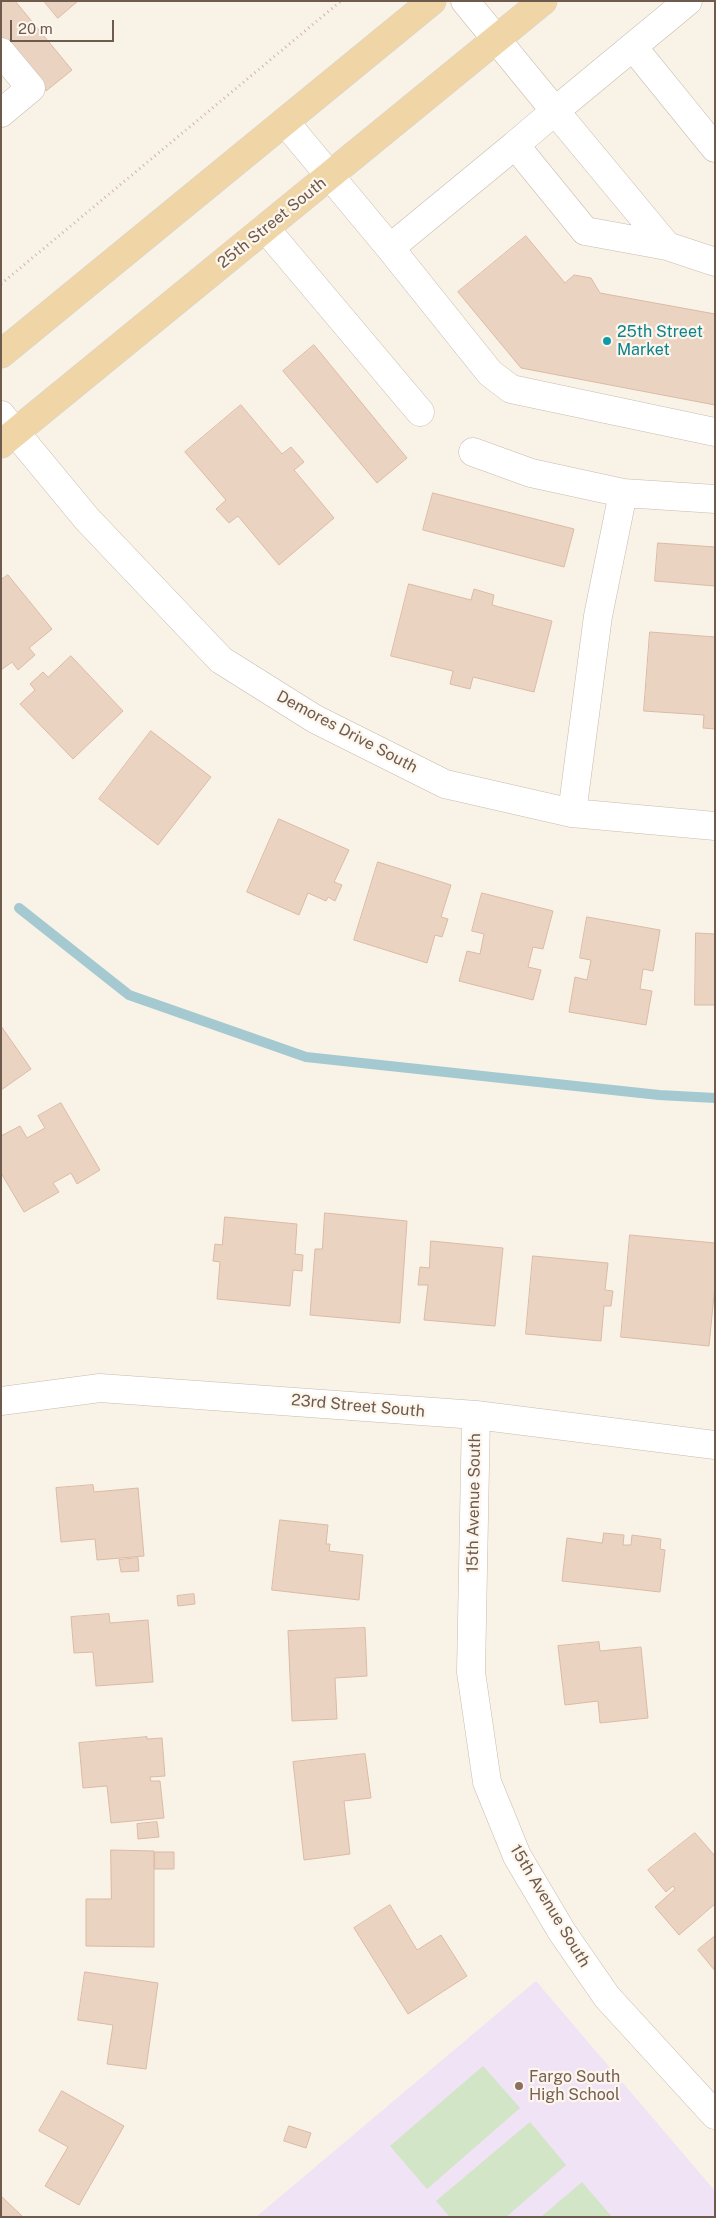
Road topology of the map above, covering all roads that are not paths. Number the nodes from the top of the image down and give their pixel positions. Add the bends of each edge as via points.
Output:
1 (432, 1) edge
2 (465, 1) edge
3 (543, 1) edge
4 (688, 1) edge
5 (497, 39) junction
6 (633, 47) junction
7 (1, 52) edge
8 (555, 111) junction
9 (1, 113) edge
10 (284, 122) junction
11 (515, 145) junction
12 (715, 148) edge
13 (330, 176) junction
14 (265, 228) junction
15 (667, 246) junction
16 (390, 248) junction
17 (715, 262) edge
18 (1, 354) edge
19 (420, 412) dead end
20 (6, 431) edge
21 (715, 432) edge
22 (473, 452) dead end
23 (623, 493) junction
24 (715, 499) edge
25 (572, 813) junction
26 (715, 826) edge
27 (1, 1401) edge
28 (476, 1415) junction
29 (715, 1445) edge
30 (715, 2115) edge

1 - 10 main road
2 - 5 street
3 - 5 main road, 25th Street South
4 - 6 street
5 - 8 street
5 - 13 main road, 25th Street South
6 - 8 street
6 - 12 street
7 - 9 street via 31,88
8 - 11 street
8 - 15 street
10 - 13 street
10 - 18 main road
11 - 15 street via 585,231
11 - 16 street
13 - 14 main road, 25th Street South
13 - 16 street
14 - 19 street
14 - 20 main road, 25th Street South
15 - 17 street
16 - 21 street via 490,373 511,389
20 - 25 street, Demores Drive South via 221,660 315,719 445,784
22 - 23 street via 531,473
23 - 24 street
23 - 25 street via 598,616
25 - 26 street, Demores Drive South
27 - 28 street, 23rd Street South via 100,1388
28 - 29 street, 23rd Street South
28 - 30 street, 15th Avenue South via 471,1672 487,1782 517,1856 562,1932 607,1997

